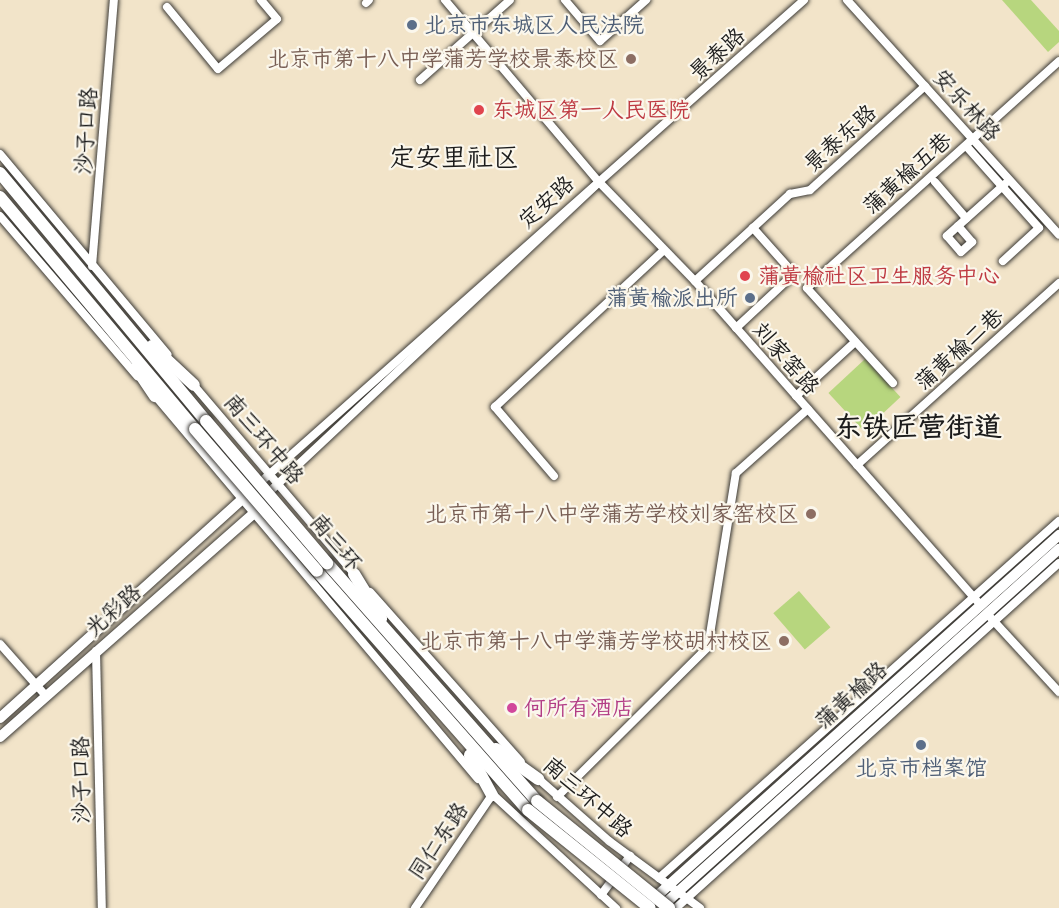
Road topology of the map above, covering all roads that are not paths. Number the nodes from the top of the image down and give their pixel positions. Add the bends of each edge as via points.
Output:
1 (114, 0) edge
2 (261, 0) edge
3 (445, 0) edge
4 (510, 0) edge
5 (565, 0) edge
6 (646, 0) edge
7 (804, 0) edge
8 (848, 0) edge
9 (167, 7) dead end
10 (472, 33) junction
11 (1059, 61) edge
12 (420, 80) dead end
13 (925, 86) junction
14 (972, 139) junction
15 (968, 148) dead end
16 (0, 154) edge
17 (0, 173) edge
18 (1010, 179) junction
19 (599, 182) junction
20 (935, 182) dead end
21 (1002, 186) junction
22 (0, 197) edge
23 (0, 216) edge
24 (966, 218) junction
25 (958, 226) dead end
26 (753, 228) junction
27 (1059, 235) edge
28 (663, 251) junction
29 (1003, 261) dead end
30 (92, 266) junction
31 (695, 281) junction
32 (1059, 283) edge
33 (114, 311) junction
34 (98, 312) junction
35 (736, 328) junction
36 (855, 342) junction
37 (893, 383) dead end
38 (194, 384) junction
39 (155, 396) junction
40 (796, 396) junction
41 (808, 410) junction
42 (242, 440) junction
43 (211, 465) junction
44 (857, 465) junction
45 (270, 473) junction
46 (554, 476) dead end
47 (277, 481) junction
48 (241, 500) junction
49 (253, 514) junction
50 (1059, 521) edge
51 (311, 522) junction
52 (1059, 535) edge
53 (281, 547) junction
54 (1059, 549) edge
55 (1059, 563) edge
56 (322, 567) junction
57 (354, 574) junction
58 (984, 609) junction
59 (0, 644) edge
60 (400, 650) junction
61 (96, 651) junction
62 (36, 685) junction
63 (1059, 692) edge
64 (46, 696) junction
65 (0, 718) edge
66 (824, 730) junction
67 (837, 733) junction
68 (465, 735) junction
69 (0, 737) edge
70 (538, 779) junction
71 (492, 795) junction
72 (557, 796) junction
73 (630, 856) junction
74 (664, 881) junction
75 (601, 895) junction
76 (682, 895) junction
77 (102, 908) edge
78 (415, 908) edge
79 (616, 908) edge
80 (643, 908) edge
81 (650, 908) edge
82 (660, 908) edge
83 (669, 908) edge
84 (676, 908) edge
85 (700, 908) edge

1 - 30 street, 沙子口路
2 - 9 street via 277,19 218,69
3 - 10 street, 刘家窑路
4 - 10 street
5 - 6 street via 600,40
7 - 19 street, 景泰路
8 - 13 street, 安乐林路
10 - 12 street
10 - 19 street, 刘家窑路
11 - 14 street, 蒲黄榆五巷
13 - 14 street, 安乐林路
13 - 26 street, 景泰东路 via 810,190 790,194
14 - 18 street, 安乐林路
14 - 36 street, 蒲黄榆五巷 via 807,288
15 - 21 street
16 - 30 street, 南三环中路
17 - 33 highway, 南三环
18 - 21 street
18 - 27 street, 安乐林路
19 - 28 street, 刘家窑路
19 - 45 street, 定安路
19 - 47 street, 定安路 via 594,193
20 - 24 street
21 - 24 street
21 - 29 street via 1039,228
22 - 34 highway, 南三环
23 - 39 street
24 - 25 street
26 - 31 street, 景泰东路
26 - 35 street via 794,274
28 - 31 street, 刘家窑路
28 - 46 street via 495,407
30 - 38 street, 南三环中路
31 - 35 street, 刘家窑路
32 - 44 street, 蒲黄榆二巷
33 - 38 highway
33 - 56 highway, 南三环, bridge
34 - 39 highway
34 - 56 highway, 南三环, bridge via 195,429
35 - 40 street, 刘家窑路
36 - 37 street
36 - 40 street
38 - 42 street, 南三环中路
39 - 43 street
40 - 41 street, 刘家窑路
41 - 44 street, 刘家窑路
41 - 72 street via 736,473 708,647
42 - 43 street
42 - 45 street, 南三环中路
43 - 48 street
44 - 58 street, 刘家窑路
45 - 47 street, 南三环中路
45 - 48 street, 定安路
47 - 49 street, 定安路
47 - 51 street, 南三环中路
48 - 49 street
48 - 62 main road, 光彩路
49 - 53 street
49 - 61 main road, 光彩路
50 - 58 street
51 - 53 street
51 - 57 street, 南三环中路
52 - 58 main road, 蒲黄榆路
53 - 71 street
54 - 58 main road, 蒲黄榆路
55 - 58 street
56 - 60 highway, 南三环
56 - 68 highway, 南三环
57 - 60 highway
57 - 70 street, 南三环中路
58 - 63 street, 刘家窑路
58 - 66 street
58 - 67 main road, 蒲黄榆路
58 - 76 main road, 蒲黄榆路
59 - 62 street
60 - 68 highway, 南三环
61 - 64 main road, 光彩路
61 - 77 street, 沙子口路
62 - 64 street
62 - 65 main road, 光彩路
64 - 69 main road, 光彩路
66 - 67 street
66 - 74 street
67 - 74 main road, 蒲黄榆路
68 - 70 highway
68 - 71 highway
68 - 81 highway, 南三环, bridge via 528,810
68 - 83 highway, 南三环, bridge via 537,801
70 - 72 street, 南三环中路
71 - 75 street
71 - 78 street, 同仁东路
72 - 73 street, 南三环中路
73 - 74 street, 南三环中路
73 - 75 street
74 - 76 street, 南三环中路
74 - 80 main road, 蒲黄榆路
75 - 79 street
76 - 82 main road, 蒲黄榆路
76 - 84 street
76 - 85 street, 南三环中路

